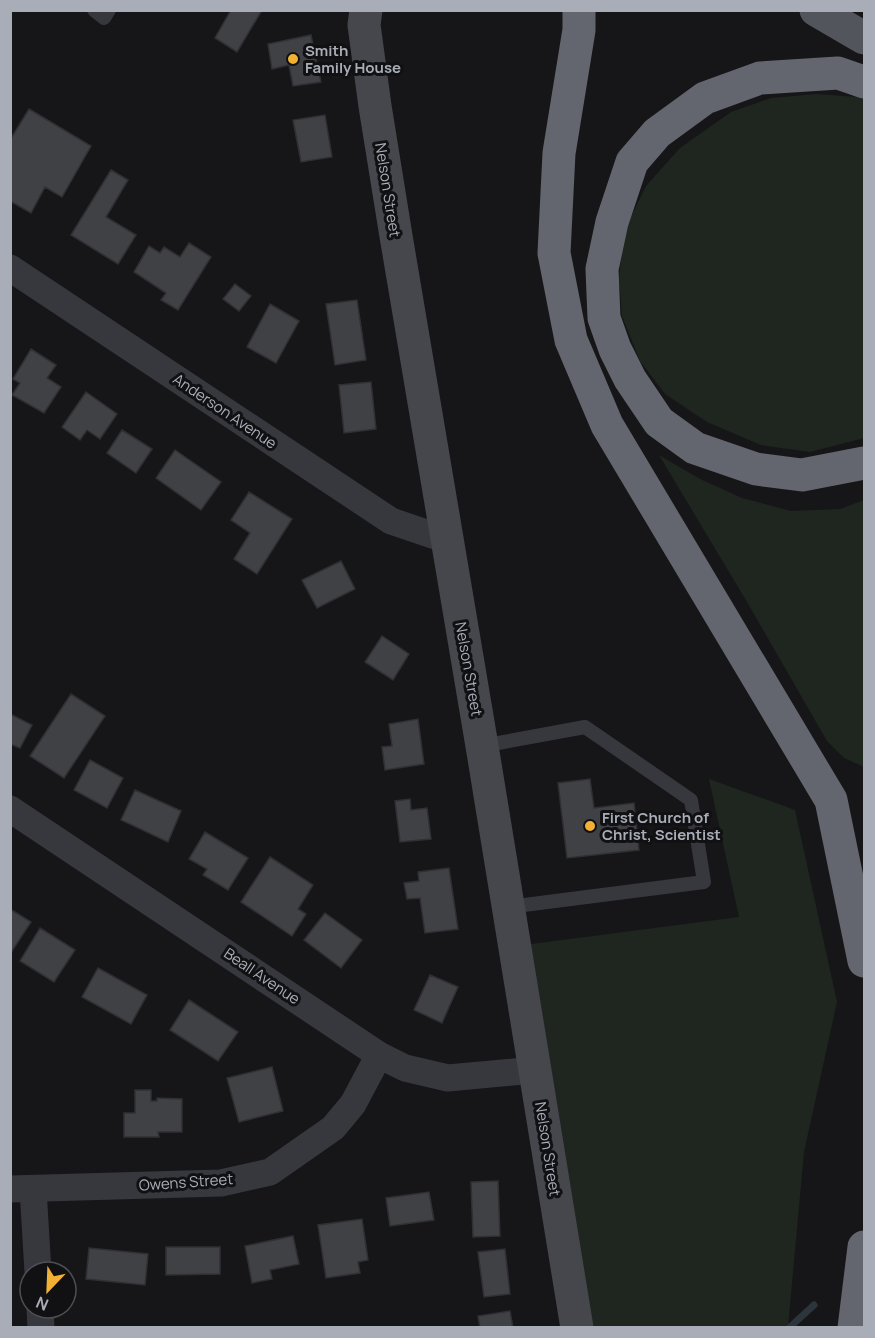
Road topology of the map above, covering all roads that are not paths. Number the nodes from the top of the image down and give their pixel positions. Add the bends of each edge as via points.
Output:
1 (94, 10) edge
2 (109, 10) edge
3 (366, 10) edge
4 (579, 10) edge
5 (816, 10) edge
6 (864, 39) edge
7 (864, 82) edge
8 (10, 268) edge
9 (864, 463) edge
10 (447, 540) junction
11 (482, 746) junction
12 (10, 809) edge
13 (508, 907) junction
14 (864, 961) edge
15 (379, 1055) junction
16 (536, 1070) junction
17 (22, 1189) edge
18 (864, 1247) edge
19 (36, 1260) edge
20 (578, 1328) edge
21 (854, 1328) edge

1 - 2 lane via 104,18
3 - 10 street, Nelson Street via 364,24 375,106
4 - 14 highway via 559,153 554,253 571,340 606,425 831,800
5 - 6 main road
7 - 9 highway via 838,73 760,78 705,98 657,133 632,162 612,222 602,269 604,318 615,349 659,422 695,448 756,469 802,474
8 - 10 street, Anderson Avenue via 391,521
10 - 11 street, Nelson Street
11 - 13 street, Nelson Street
11 - 13 lane via 585,728 691,800 704,882
12 - 15 street, Beall Avenue
13 - 16 street, Nelson Street
15 - 16 street, Beall Avenue via 405,1068 448,1078
15 - 17 street, Owens Street via 353,1104 333,1128 270,1172 221,1183
16 - 20 street, Nelson Street
17 - 19 street
18 - 21 highway

